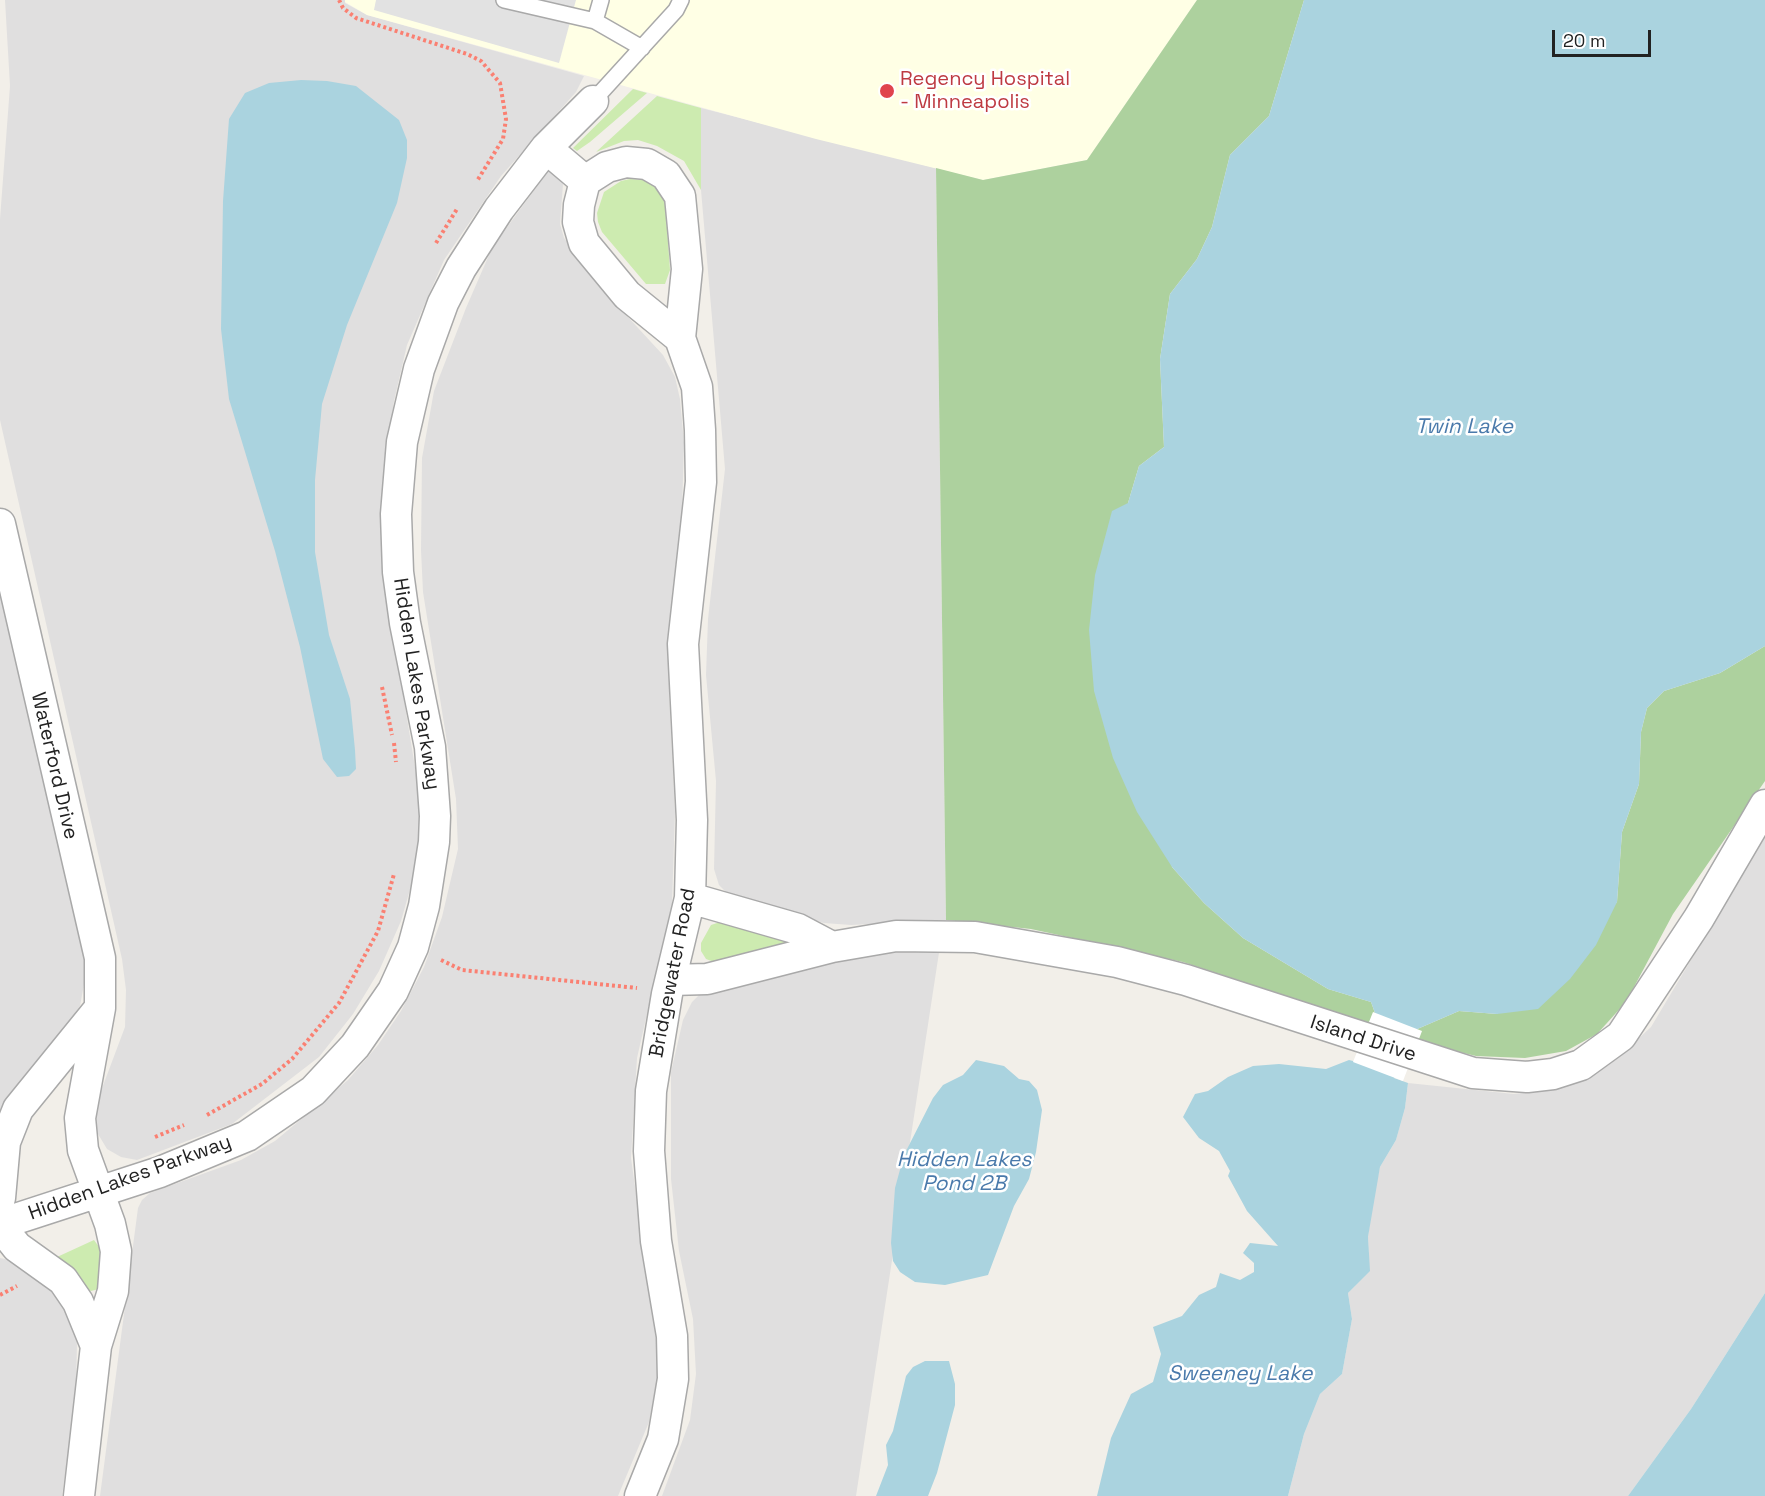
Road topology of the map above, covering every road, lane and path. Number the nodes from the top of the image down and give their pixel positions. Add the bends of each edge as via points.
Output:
1 (505, 0) edge
2 (601, 0) edge
3 (681, 0) edge
4 (595, 21) junction
5 (642, 48) junction
6 (593, 101) joint
7 (546, 148) junction
8 (585, 181) junction
9 (680, 338) junction
10 (0, 524) edge
11 (1765, 805) edge
12 (690, 898) junction
13 (378, 931) dead end
14 (413, 947) junction
15 (832, 947) junction
16 (669, 987) junction
17 (100, 1008) junction
18 (100, 1193) junction
19 (0, 1198) edge
20 (0, 1225) edge
21 (96, 1346) junction
22 (79, 1496) edge
23 (640, 1496) edge

1 - 4 lane
2 - 4 lane
3 - 5 lane
4 - 5 lane
5 - 6 lane
6 - 7 street, Hidden Lakes Parkway
7 - 8 street
7 - 14 street, Hidden Lakes Parkway via 499,209 448,294 419,369 402,442 396,514 399,572 430,747 435,816 430,877
8 - 9 street via 578,222 584,243 627,295
8 - 9 street, Bridgewater Road via 607,167 626,162 647,164 666,175 680,196 687,268
9 - 12 street, Bridgewater Road via 697,387 701,461 696,544 683,644 692,820
10 - 17 street, Waterford Drive via 100,958
11 - 15 street, Island Drive via 1699,918 1621,1036 1581,1065 1553,1074 1527,1077 1473,1073 1186,980 1056,951 952,936 897,936
12 - 15 street via 798,929
12 - 16 street, Bridgewater Road
13 - 14 path
14 - 16 path via 462,970 641,988
14 - 18 street, Hidden Lakes Parkway via 393,991 368,1028 313,1091 247,1136
15 - 16 street, Island Drive
16 - 23 street, Bridgewater Road via 651,1091 649,1151 656,1241 672,1336 673,1379 663,1439
17 - 18 street, Waterford Drive via 80,1118 84,1150
17 - 19 street via 18,1109 5,1142
18 - 20 street, Hidden Lakes Parkway
18 - 21 street, Waterford Drive via 116,1251 113,1292
20 - 21 street via 16,1247 63,1280 78,1302
21 - 22 street, Waterford Drive

